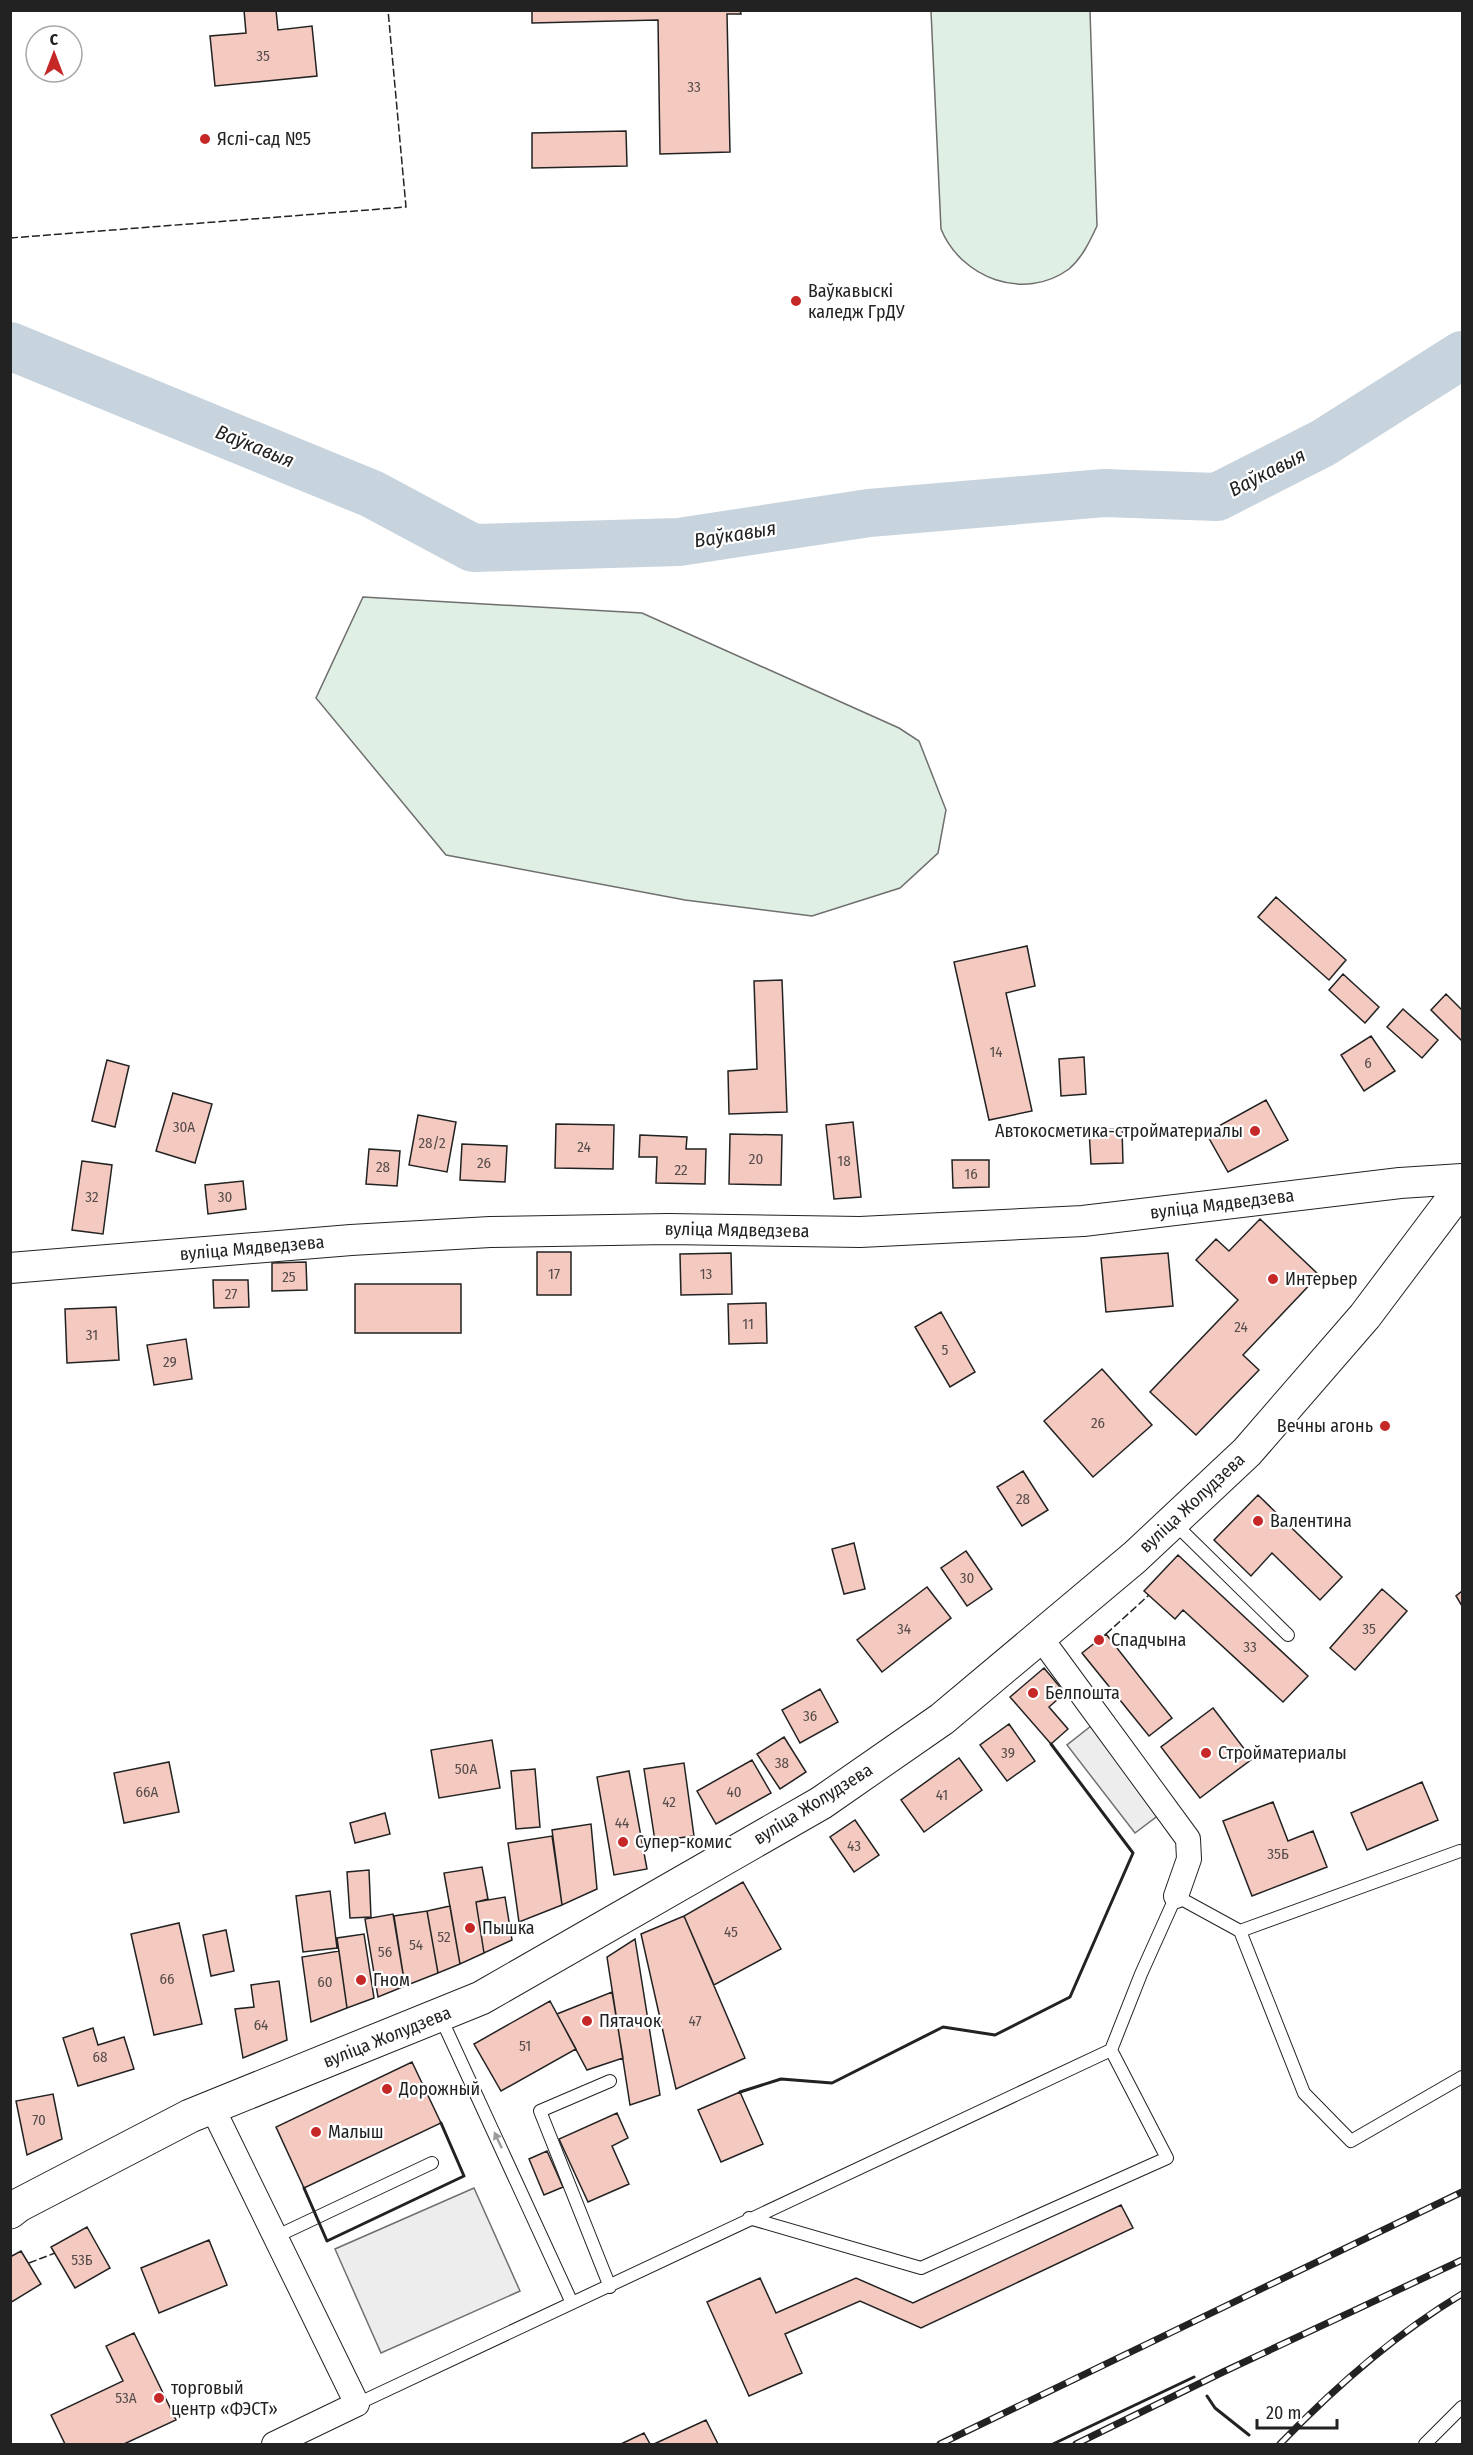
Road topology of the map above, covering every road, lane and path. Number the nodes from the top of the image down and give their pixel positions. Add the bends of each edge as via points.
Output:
1 (1462, 1179) edge
2 (1462, 1187) edge
3 (10, 1268) edge
4 (1172, 1522) junction
5 (1288, 1635) dead end
6 (1040, 1637) junction
7 (1460, 1851) dead end
8 (1176, 1896) junction
9 (1240, 1931) junction
10 (440, 2015) junction
11 (1111, 2050) junction
12 (1462, 2077) edge
13 (610, 2081) dead end
14 (212, 2107) junction
15 (432, 2163) dead end
16 (13, 2207) edge
17 (749, 2218) junction
18 (275, 2237) junction
19 (610, 2287) junction
20 (572, 2302) junction
21 (357, 2404) junction
22 (1462, 2407) edge
23 (274, 2445) edge
24 (1425, 2445) edge

1 - 3 street, вуліца Мядведзева via 1083,1221 860,1232 490,1232
2 - 4 main road, вуліца Жолудзева via 1365,1316 1284,1410 1247,1452
4 - 5 lane
4 - 6 main road, вуліца Жолудзева
6 - 8 street via 1188,1839 1189,1859
6 - 10 main road, вуліца Жолудзева via 942,1719 821,1803 481,1998
7 - 9 lane
8 - 9 lane
8 - 11 lane
9 - 12 lane via 1304,2093 1351,2141
10 - 14 main road, вуліца Жолудзева
20 -> 10 lane
11 - 17 lane
11 - 17 lane via 1167,2158 921,2268
13 - 19 lane via 540,2111
14 - 16 main road, вуліца Жолудзева
14 - 18 street
15 - 18 lane
17 - 19 lane
18 - 21 street
19 - 20 lane
20 - 21 lane
21 - 23 street
22 - 24 lane

